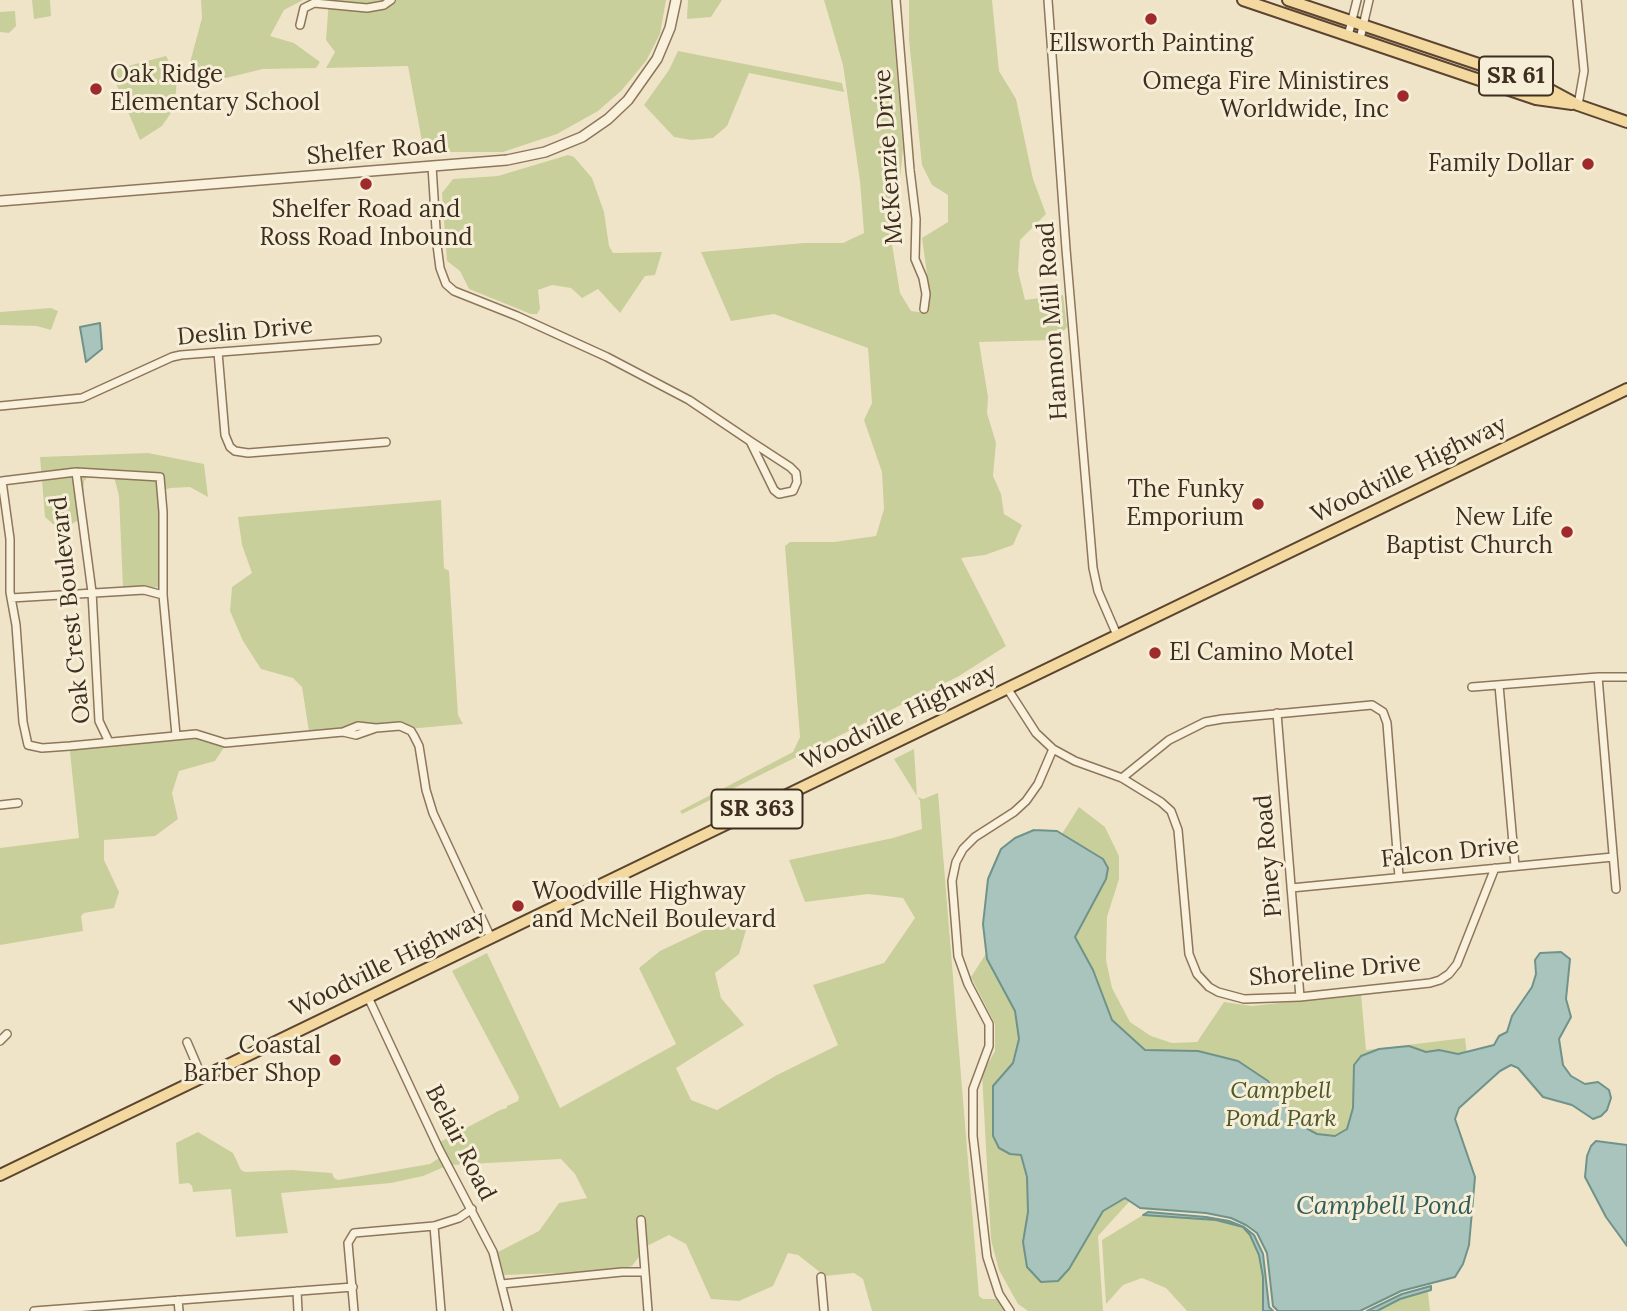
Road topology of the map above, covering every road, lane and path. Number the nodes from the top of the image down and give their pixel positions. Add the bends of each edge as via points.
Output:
1 (391, 0) edge
2 (676, 0) edge
3 (896, 0) edge
4 (1048, 0) edge
5 (1288, 0) edge
6 (1357, 0) edge
7 (1369, 0) edge
8 (1577, 0) edge
9 (1247, 1) edge
10 (1352, 22) junction
11 (300, 25) dead end
12 (1363, 25) junction
13 (1349, 36) junction
14 (1360, 39) junction
15 (1578, 105) junction
16 (1627, 122) edge
17 (432, 166) junction
18 (0, 201) edge
19 (924, 309) dead end
20 (377, 340) dead end
21 (218, 352) junction
22 (1627, 389) edge
23 (0, 406) edge
24 (750, 440) junction
25 (386, 442) dead end
26 (76, 472) junction
27 (2, 481) edge
28 (92, 592) junction
29 (163, 594) junction
30 (11, 598) junction
31 (1116, 635) junction
32 (1598, 677) junction
33 (1627, 677) edge
34 (1499, 685) junction
35 (1472, 687) dead end
36 (1007, 688) junction
37 (1277, 713) junction
38 (176, 735) junction
39 (109, 742) junction
40 (1053, 749) junction
41 (1122, 778) junction
42 (18, 803) dead end
43 (0, 805) edge
44 (1613, 857) junction
45 (1515, 866) junction
46 (1495, 868) junction
47 (1399, 877) junction
48 (1291, 888) junction
49 (1616, 889) dead end
50 (491, 938) junction
51 (368, 997) junction
52 (1300, 997) junction
53 (7, 1034) dead end
54 (0, 1041) edge
55 (187, 1042) dead end
56 (202, 1077) junction
57 (0, 1175) edge
58 (472, 1209) junction
59 (641, 1220) dead end
60 (433, 1226) junction
61 (645, 1272) junction
62 (821, 1276) dead end
63 (502, 1284) junction
64 (353, 1287) junction
65 (297, 1291) junction
66 (178, 1300) junction
67 (107, 1308) edge
68 (34, 1311) edge
69 (178, 1311) edge
70 (298, 1311) edge
71 (354, 1311) edge
72 (441, 1311) edge
73 (508, 1311) edge
74 (648, 1311) edge
75 (824, 1311) edge
76 (1010, 1311) edge

1 - 11 street via 367,8 314,3 304,8
2 - 17 street, Shelfer Road via 664,45 646,77 596,128 533,156
3 - 19 street, McKenzie Drive via 916,219 915,259 926,294
4 - 31 street, Hannon Mill Road via 1093,568
5 - 10 main road, SR 61
6 - 10 street
7 - 12 street
8 - 15 street via 1584,71
9 - 13 main road, SR 61
10 - 12 main road, SR 61
10 - 13 street
12 - 14 street
12 - 15 main road, SR 61 via 1541,85
13 - 14 main road, SR 61
14 - 15 main road, SR 61 via 1536,99
15 - 16 main road, SR 61
17 - 18 street, Shelfer Road
17 - 24 street via 440,268 454,291 607,357 689,400
20 - 21 street, Deslin Drive
21 - 23 street, Deslin Drive via 172,357 82,398
21 - 25 street via 225,435 235,451
22 - 31 main road, Woodville Highway / SR 363
24 - 24 street via 796,473 793,491 779,494 774,490
26 - 27 street
26 - 28 street, Oak Crest Boulevard
26 - 29 street via 160,477
27 - 30 street via 10,539
28 - 29 street
28 - 30 street
28 - 39 street, Oak Crest Boulevard via 99,722
29 - 38 street
30 - 39 street via 28,745 42,748
31 - 36 main road, Woodville Highway / SR 363
32 - 33 street
32 - 34 street
32 - 44 street
34 - 35 street
34 - 45 street
36 - 40 street, Shoreline Drive via 1036,733
36 - 50 main road, Woodville Highway / SR 363
37 - 41 street via 1194,726
37 - 47 street via 1361,704 1380,709 1387,723
37 - 48 street, Piney Road
38 - 39 street
38 - 50 street via 197,734 225,743 343,732 358,726 400,726 411,731 419,746 433,813
40 - 41 street, Shoreline Drive
40 - 76 street via 1026,802 963,849 952,881 958,956 989,1024 989,1046 973,1090 973,1136 988,1257 999,1294
41 - 52 street, Shoreline Drive via 1161,802 1174,816 1187,947 1202,981 1235,998
42 - 43 street
44 - 45 street, Falcon Drive
44 - 49 street
45 - 46 street, Falcon Drive
46 - 47 street, Falcon Drive
46 - 52 street, Shoreline Drive via 1457,964 1440,980
47 - 48 street, Falcon Drive
48 - 52 street, Piney Road
50 - 51 main road, Woodville Highway / SR 363
51 - 56 main road, Woodville Highway / SR 363
51 - 58 street, Belair Road
53 - 54 street
55 - 56 street
56 - 57 main road, Woodville Highway / SR 363
58 - 60 street
58 - 63 street, Belair Road via 494,1252
59 - 61 street
60 - 64 street via 354,1233 348,1243
60 - 72 street
61 - 63 street
61 - 74 street
62 - 75 street
63 - 73 street, Belair Road
64 - 65 street
64 - 71 street
65 - 66 street
65 - 70 street
66 - 67 street
66 - 69 street
67 - 68 street

